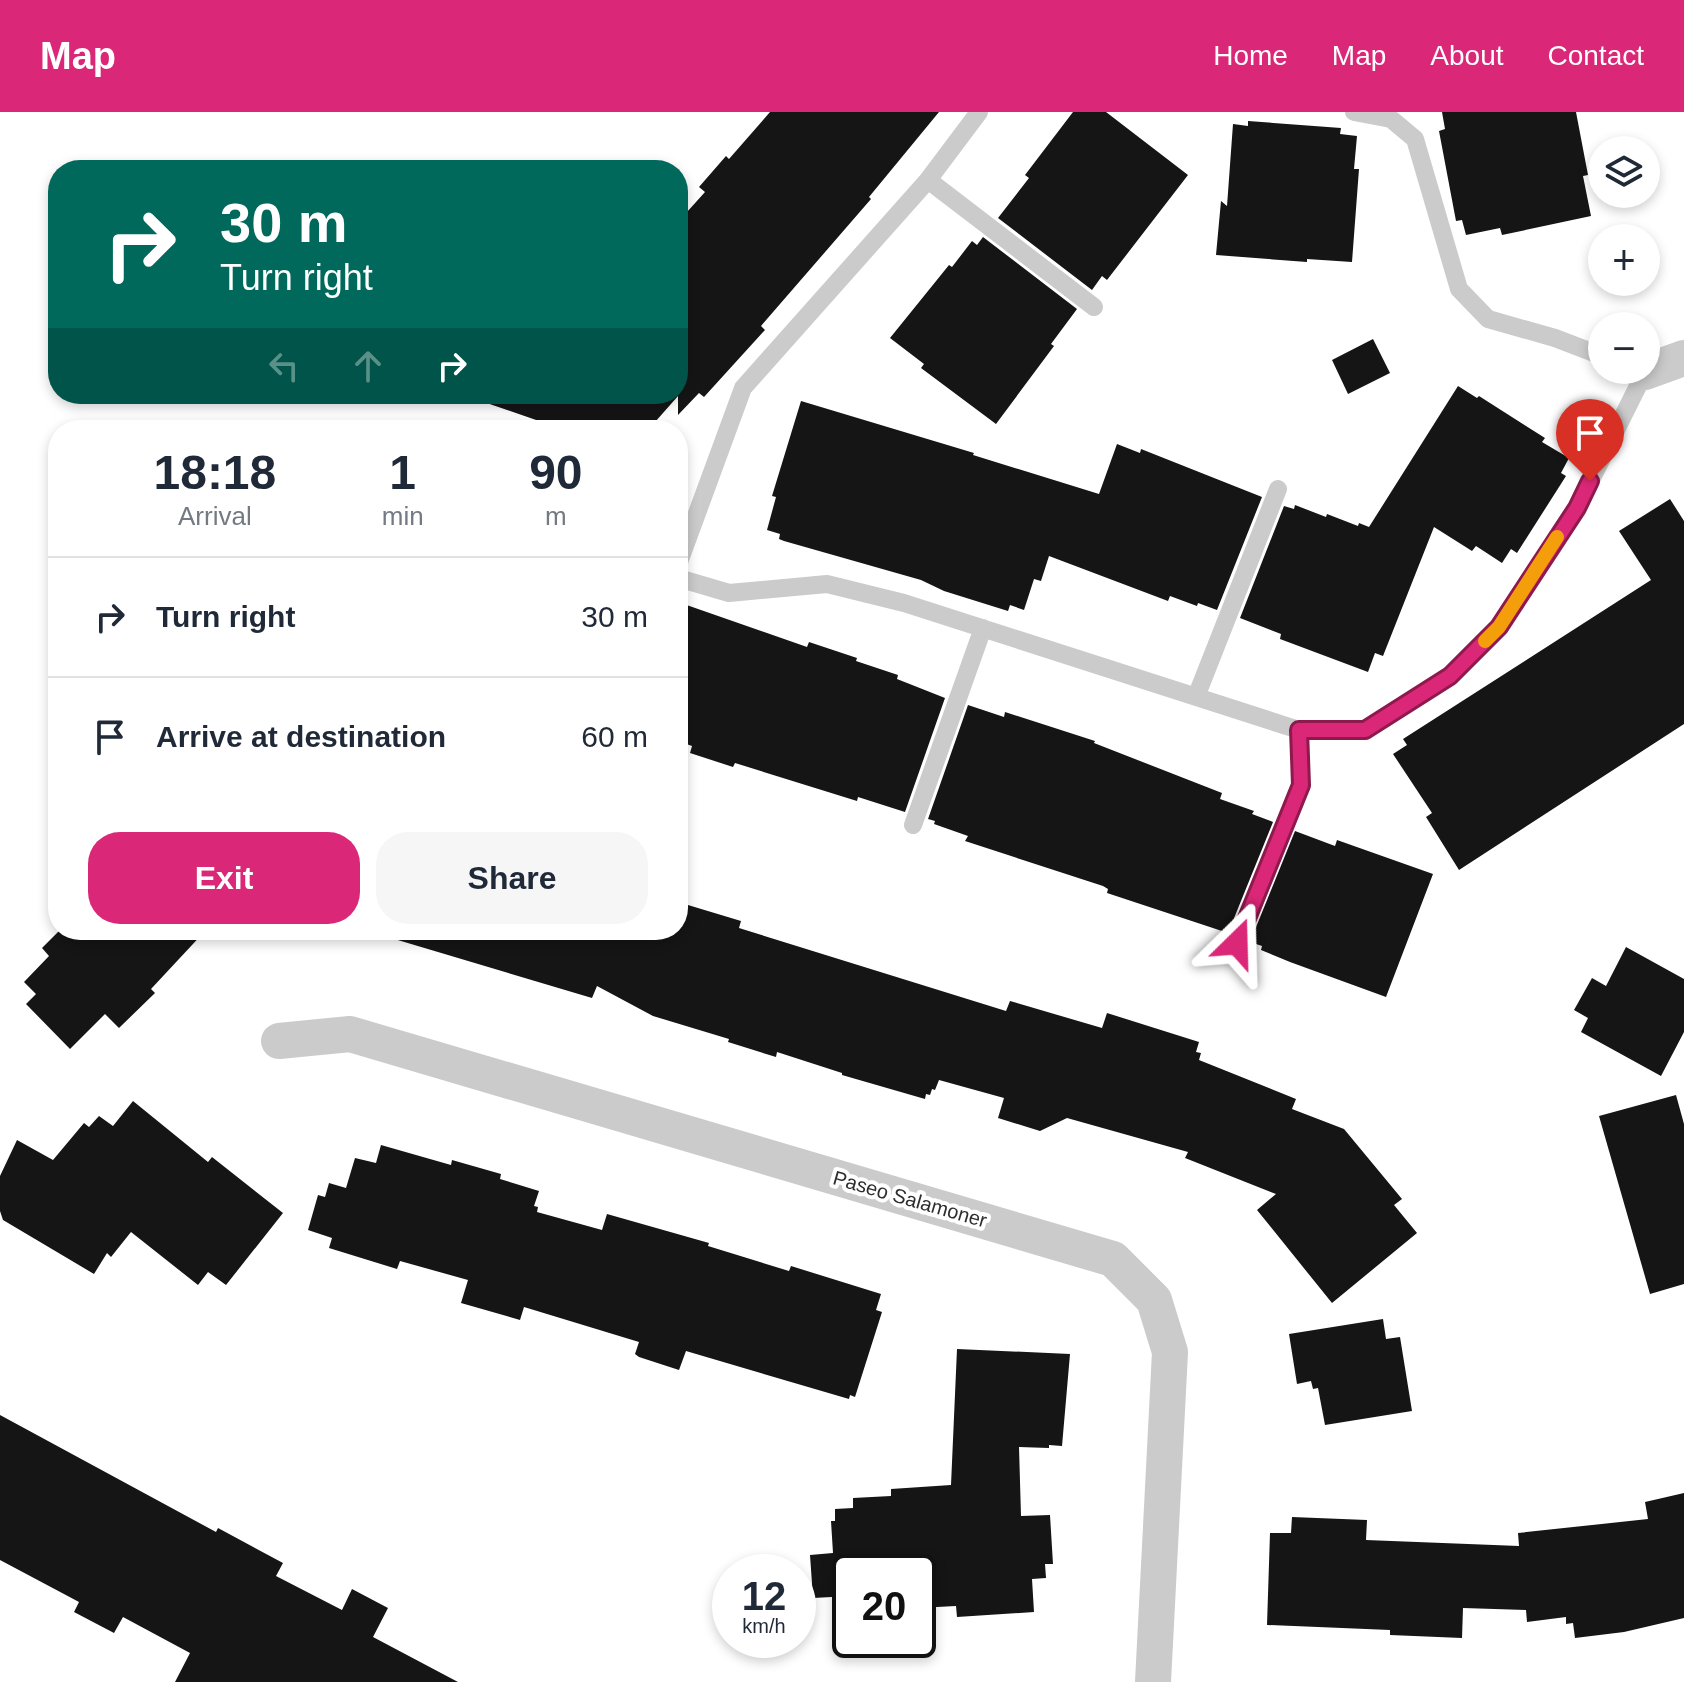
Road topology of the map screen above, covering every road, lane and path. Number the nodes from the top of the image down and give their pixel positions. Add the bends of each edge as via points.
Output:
1 (979, 112) edge
2 (1354, 112) edge
3 (1398, 117) edge
4 (928, 180) junction
5 (1094, 307) dead end
6 (1588, 351) edge
7 (1684, 358) edge
8 (1660, 365) edge
9 (1636, 384) edge
10 (1278, 489) dead end
11 (688, 538) edge
12 (688, 581) edge
13 (983, 628) junction
14 (1196, 697) junction
15 (1299, 730) junction
16 (913, 825) dead end
17 (1237, 943) dead end
18 (279, 1041) dead end
19 (1153, 1682) edge

1 - 4 lane
2 - 3 lane
3 - 6 lane via 1415,139 1459,289 1488,319
4 - 5 lane
4 - 11 lane via 743,388
7 - 8 street
9 - 15 lane via 1577,508 1499,627 1450,676 1365,730
10 - 14 lane
12 - 13 lane via 729,593 827,584
13 - 14 lane
13 - 16 lane
14 - 15 lane
15 - 17 lane via 1301,785
18 - 19 street, Paseo Salamoner via 350,1034 1113,1259 1154,1300 1170,1352

